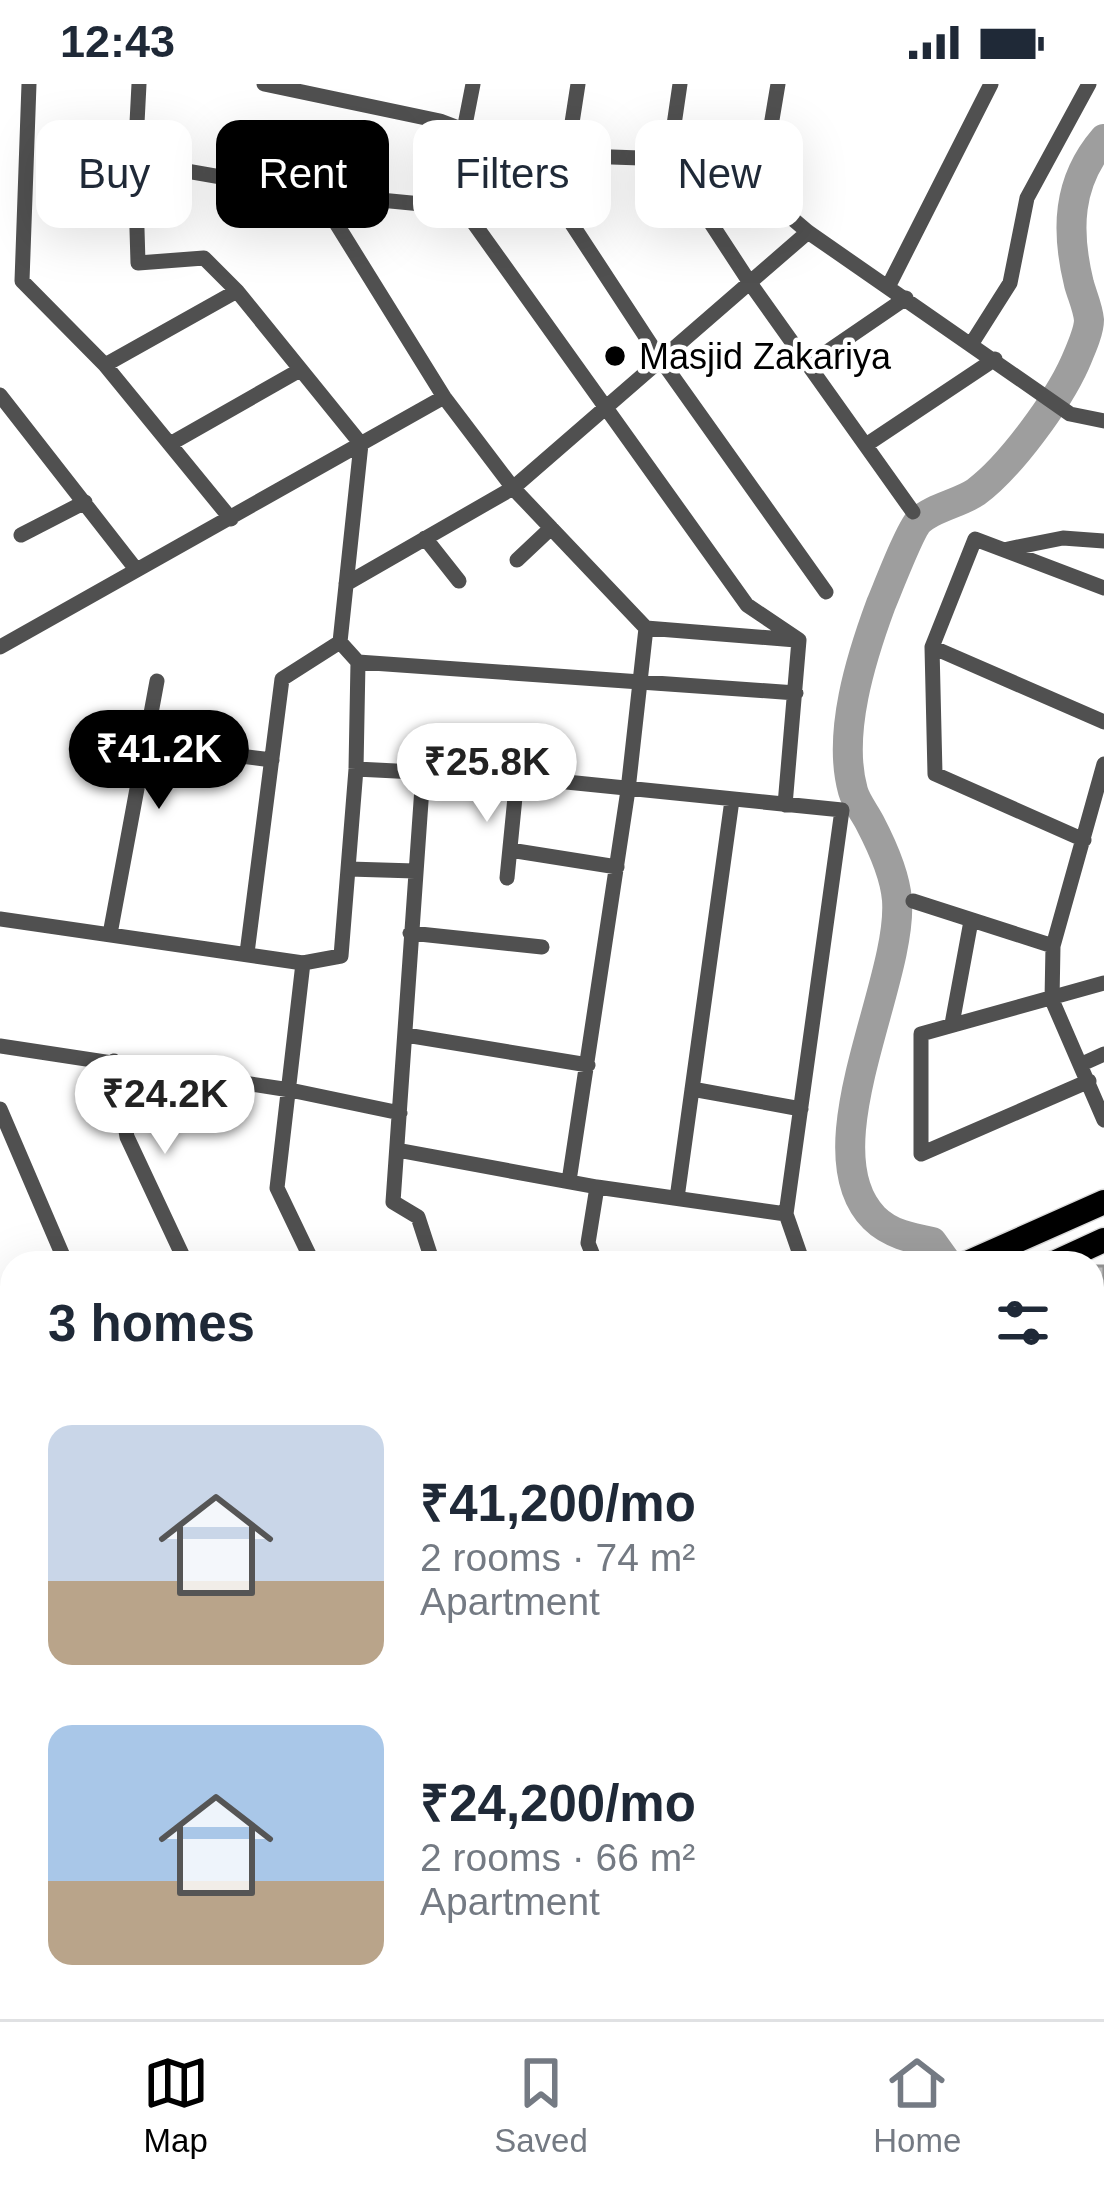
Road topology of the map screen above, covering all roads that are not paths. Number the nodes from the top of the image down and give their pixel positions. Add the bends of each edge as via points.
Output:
1 (29, 84) edge
2 (139, 84) edge
3 (264, 84) edge
4 (472, 84) edge
5 (578, 84) edge
6 (680, 84) edge
7 (778, 84) edge
8 (991, 84) edge
9 (1089, 84) edge
10 (137, 120) edge
11 (433, 120) edge
12 (466, 120) edge
13 (572, 120) edge
14 (675, 120) edge
15 (772, 120) edge
16 (389, 201) edge
17 (137, 228) edge
18 (339, 228) edge
19 (574, 228) edge
20 (714, 228) edge
21 (803, 228) edge
22 (808, 232) junction
23 (750, 283) junction
24 (888, 286) junction
25 (237, 291) junction
26 (906, 298) junction
27 (972, 344) junction
28 (995, 359) junction
29 (661, 360) junction
30 (105, 365) junction
31 (808, 365) junction
32 (301, 370) junction
33 (0, 395) edge
34 (444, 397) junction
35 (605, 408) junction
36 (1104, 421) edge
37 (170, 444) junction
38 (361, 444) junction
39 (866, 445) junction
40 (513, 488) junction
41 (85, 502) junction
42 (913, 512) dead end
43 (231, 519) junction
44 (551, 528) junction
45 (21, 535) dead end
46 (425, 538) junction
47 (1104, 541) edge
48 (1008, 549) junction
49 (517, 560) dead end
50 (136, 568) junction
51 (459, 581) dead end
52 (346, 584) junction
53 (1104, 588) edge
54 (826, 592) dead end
55 (646, 628) junction
56 (799, 640) junction
57 (340, 642) junction
58 (0, 647) edge
59 (932, 647) junction
60 (358, 662) junction
61 (158, 681) dead end
62 (641, 682) junction
63 (796, 693) junction
64 (1104, 722) edge
65 (147, 744) junction
66 (272, 760) junction
67 (1104, 764) edge
68 (356, 769) junction
69 (423, 773) junction
70 (517, 778) junction
71 (628, 790) junction
72 (732, 800) junction
73 (785, 805) junction
74 (1084, 840) junction
75 (510, 850) junction
76 (617, 867) junction
77 (349, 868) junction
78 (415, 871) junction
79 (507, 878) dead end
80 (913, 901) dead end
81 (0, 919) edge
82 (971, 921) junction
83 (410, 933) junction
84 (110, 934) junction
85 (1054, 946) junction
86 (542, 947) dead end
87 (247, 953) junction
88 (304, 963) junction
89 (1104, 983) edge
90 (1052, 1000) junction
91 (952, 1024) junction
92 (406, 1035) junction
93 (0, 1046) edge
94 (1104, 1054) edge
95 (114, 1061) junction
96 (1082, 1064) junction
97 (588, 1065) junction
98 (1089, 1081) junction
99 (692, 1089) junction
100 (290, 1090) junction
101 (0, 1109) edge
102 (801, 1109) junction
103 (400, 1113) junction
104 (1104, 1120) edge
105 (397, 1150) junction
106 (569, 1181) junction
107 (597, 1187) junction
108 (677, 1198) junction
109 (1104, 1202) edge
110 (787, 1214) junction
111 (61, 1251) edge
112 (181, 1251) edge
113 (307, 1251) edge
114 (429, 1251) edge
115 (591, 1251) edge
116 (799, 1251) edge
117 (994, 1251) edge

1 - 30 street via 22,281
2 - 10 street
3 - 11 street
4 - 12 street
5 - 13 street
6 - 14 street
7 - 15 street
8 - 24 street
9 - 27 street via 1028,198 1012,276
16 - 35 street via 463,208
17 - 25 street via 138,263 204,258
18 - 34 street
19 - 29 street
20 - 23 street
21 - 22 street
22 - 23 street
22 - 24 street
23 - 29 street
23 - 31 street
24 - 26 street
25 - 30 street
25 - 32 street
26 - 27 street
26 - 31 street
27 - 28 street
28 - 36 street via 1070,414
28 - 39 street
29 - 35 street
29 - 54 street
30 - 37 street
31 - 39 street
32 - 37 street
32 - 38 street
33 - 41 street
34 - 38 street
34 - 40 street
35 - 40 street
35 - 56 street via 747,605
37 - 43 street
38 - 43 street
38 - 52 street
39 - 42 street
40 - 44 street
40 - 46 street
41 - 45 street
41 - 50 street
43 - 50 street
44 - 49 street
44 - 55 street
46 - 51 street
46 - 52 street
47 - 48 street via 1063,538
48 - 53 street
48 - 59 street via 975,539
50 - 58 street
52 - 57 street
55 - 56 street
55 - 62 street
56 - 63 street
57 - 60 street
57 - 66 street via 282,679
59 - 64 street
59 - 74 street via 935,774
60 - 62 street
60 - 68 street
61 - 65 street
62 - 63 street
62 - 71 street
63 - 73 street
65 - 66 street
65 - 84 street
66 - 87 street
67 - 74 street
68 - 69 street
68 - 77 street
69 - 70 street
69 - 78 street
70 - 71 street
70 - 75 street
71 - 72 street
71 - 76 street
72 - 73 street
72 - 99 street
73 - 102 street via 842,810
74 - 85 street
75 - 76 street
75 - 79 street
76 - 97 street
77 - 78 street
77 - 88 street via 340,956
78 - 83 street
80 - 82 street
81 - 84 street
82 - 85 street
82 - 91 street
83 - 86 street
83 - 92 street
84 - 87 street
85 - 90 street
87 - 88 street
88 - 100 street
89 - 90 street
90 - 91 street
90 - 96 street
91 - 98 street via 921,1034 921,1154
92 - 97 street
92 - 103 street
93 - 95 street
94 - 96 street
95 - 100 street
95 - 112 street via 127,1137
96 - 98 street
97 - 106 street
98 - 104 street
99 - 102 street
99 - 108 street
100 - 103 street
100 - 113 street via 277,1188
101 - 111 street
102 - 110 street
103 - 105 street
105 - 106 street
105 - 114 street via 393,1202 418,1217
106 - 107 street
107 - 108 street
107 - 115 street
108 - 110 street
109 - 117 main road
110 - 116 street

